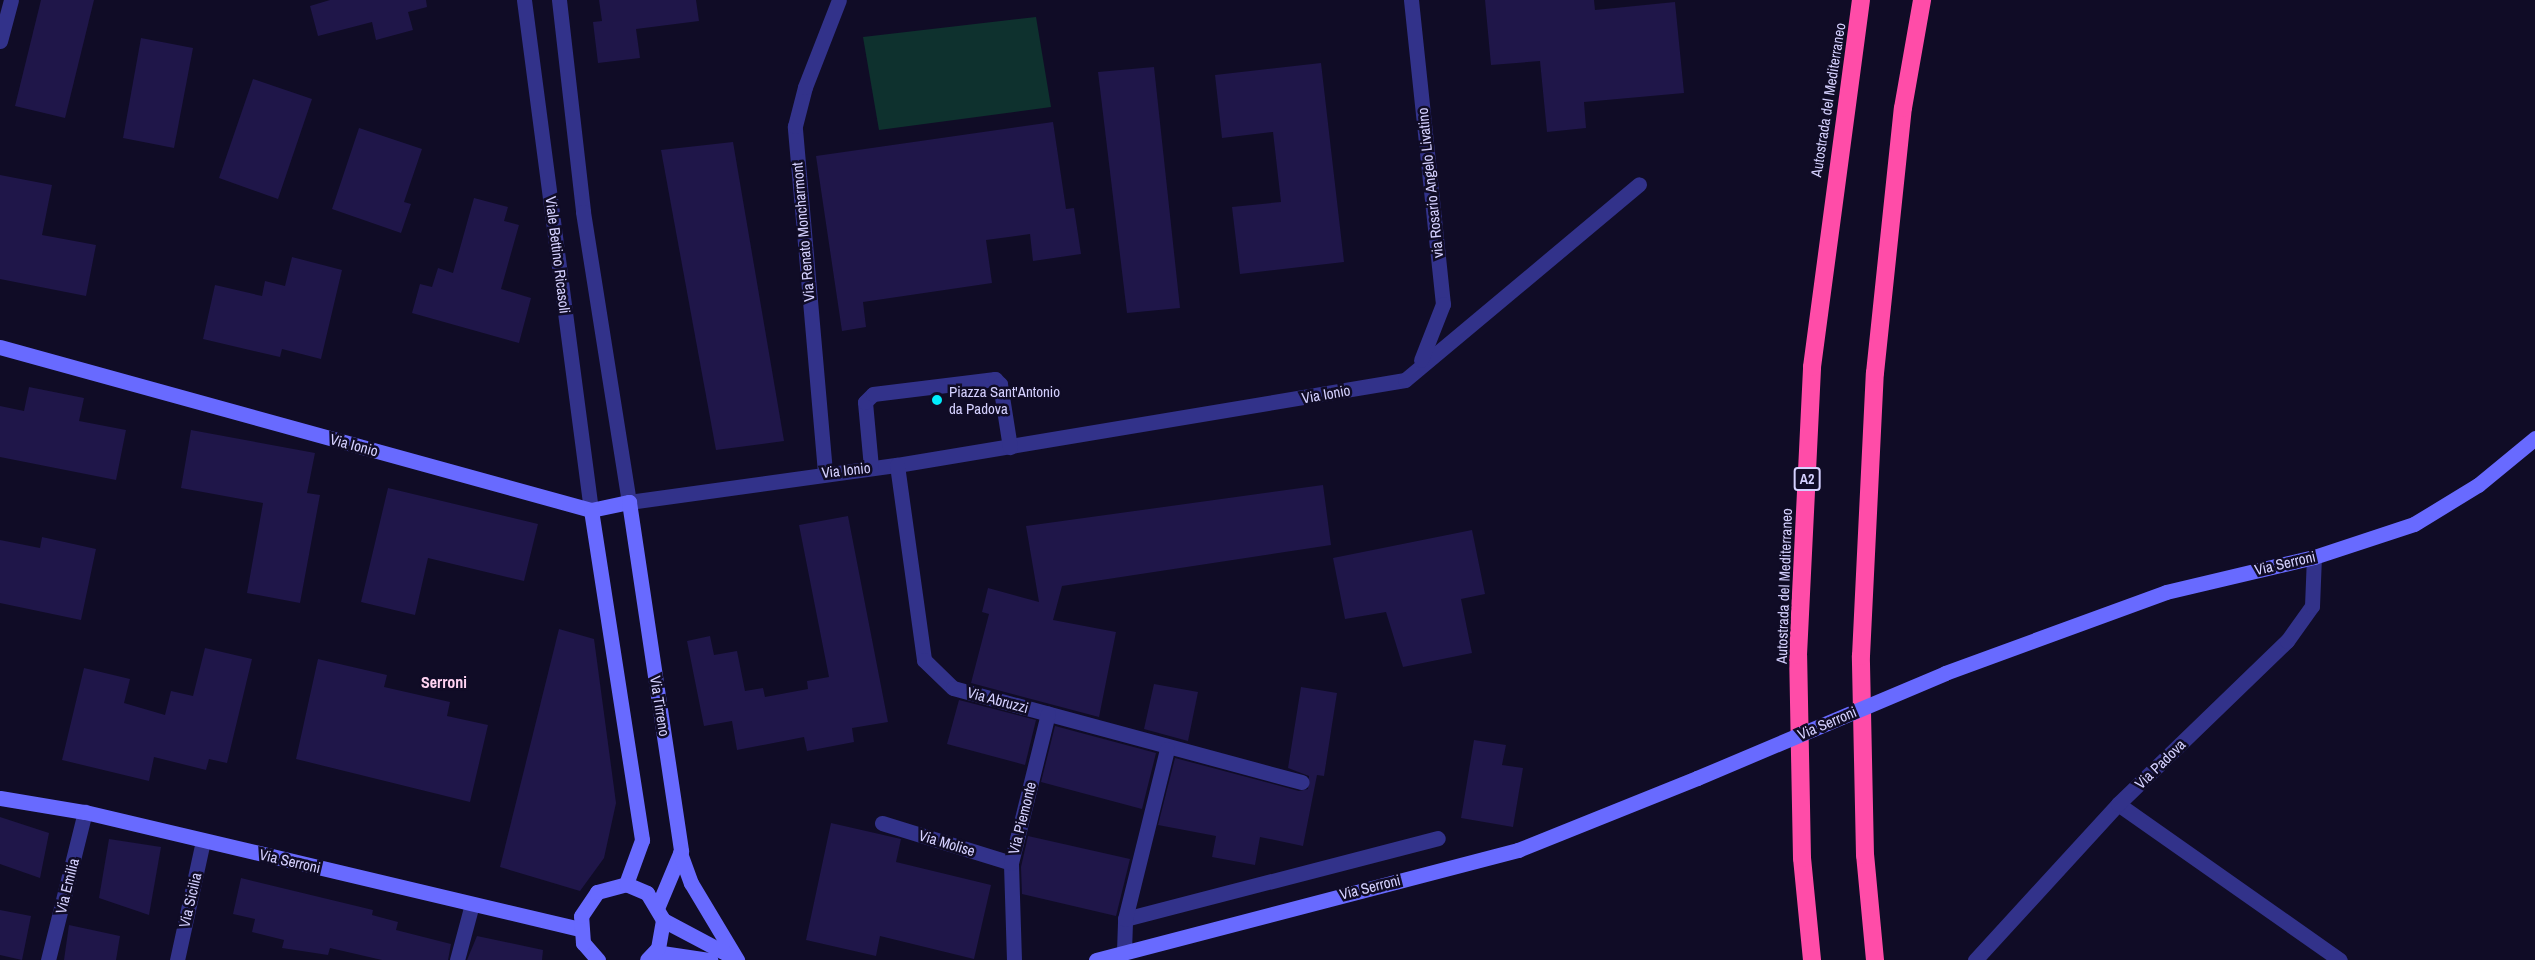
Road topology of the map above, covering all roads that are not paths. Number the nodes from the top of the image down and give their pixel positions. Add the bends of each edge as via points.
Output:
1 (11, 0) edge
2 (524, 0) edge
3 (559, 0) edge
4 (839, 0) edge
5 (1411, 0) edge
6 (1862, 0) edge
7 (1922, 0) edge
8 (0, 40) edge
9 (1639, 184) dead end
10 (0, 347) edge
11 (1420, 363) junction
12 (2535, 438) edge
13 (1010, 447) junction
14 (897, 465) junction
15 (871, 467) junction
16 (825, 472) junction
17 (629, 502) junction
18 (591, 510) junction
19 (2314, 557) junction
20 (1048, 713) junction
21 (1167, 749) junction
22 (1302, 782) dead end
23 (0, 798) edge
24 (2118, 804) junction
25 (85, 812) junction
26 (882, 823) dead end
27 (1438, 838) dead end
28 (204, 841) junction
29 (681, 853) junction
30 (1011, 864) junction
31 (626, 884) junction
32 (472, 904) junction
33 (661, 913) junction
34 (1125, 919) junction
35 (580, 929) junction
36 (1124, 951) junction
37 (651, 956) edge
38 (591, 957) edge
39 (48, 960) edge
40 (177, 960) edge
41 (457, 960) edge
42 (710, 960) edge
43 (736, 960) edge
44 (1014, 960) edge
45 (1096, 960) edge
46 (1812, 960) edge
47 (1875, 960) edge
48 (1975, 960) edge
49 (2340, 960) edge

1 - 8 street
2 - 18 street, Viale Bettino Ricasoli
3 - 17 street, Viale Bettino Ricasoli via 584,212
4 - 16 street, Via Renato Moncharmont via 805,87 795,126
5 - 11 street, via Rosario Angelo Livatino via 1443,304
6 - 46 highway, Autostrada del Mediterraneo / A2 via 1812,368 1798,655 1802,858
7 - 47 highway via 1903,108 1874,384 1861,656 1865,855
9 - 11 street, Via Ionio
10 - 18 street, Via Ionio
11 - 13 street, Via Ionio via 1405,380
12 - 19 street, Via Serroni via 2478,485 2414,524
13 - 14 street, Via Ionio
13 - 15 street via 1000,384 995,379 873,394 865,402
14 - 15 street, Via Ionio
14 - 20 street, Via Abruzzi via 924,660 953,688
15 - 16 street, Via Ionio
16 - 17 street, Via Ionio
17 - 18 street, Via Ionio
17 - 29 street, Via Tirreno
18 - 31 street via 642,840
19 - 24 street, Via Padova via 2312,606 2287,641
19 - 36 street, Via Serroni, bridge via 2166,592 1945,673 1518,850
20 - 21 street, Via Abruzzi
20 - 30 street, Via Piemonte
21 - 22 street, Via Abruzzi
21 - 34 street
23 - 25 street, Via Serroni
24 - 48 street, Via Padova
24 - 49 street
25 - 28 street, Via Serroni
25 - 39 street, Via Emilia
26 - 30 street, Via Molise
27 - 34 street
28 - 32 street, Via Serroni
28 - 40 street, Via Sicilia
29 - 33 street
29 - 43 street, Via Tirreno via 691,883
30 - 44 street, Via Piemonte
31 - 33 street via 647,893
31 - 35 street via 597,892 586,903
32 - 35 street, Via Serroni
32 - 41 street
33 - 37 street
33 - 43 street via 721,947
34 - 36 street
35 - 38 street
36 - 45 street, Via Serroni
37 - 42 street

